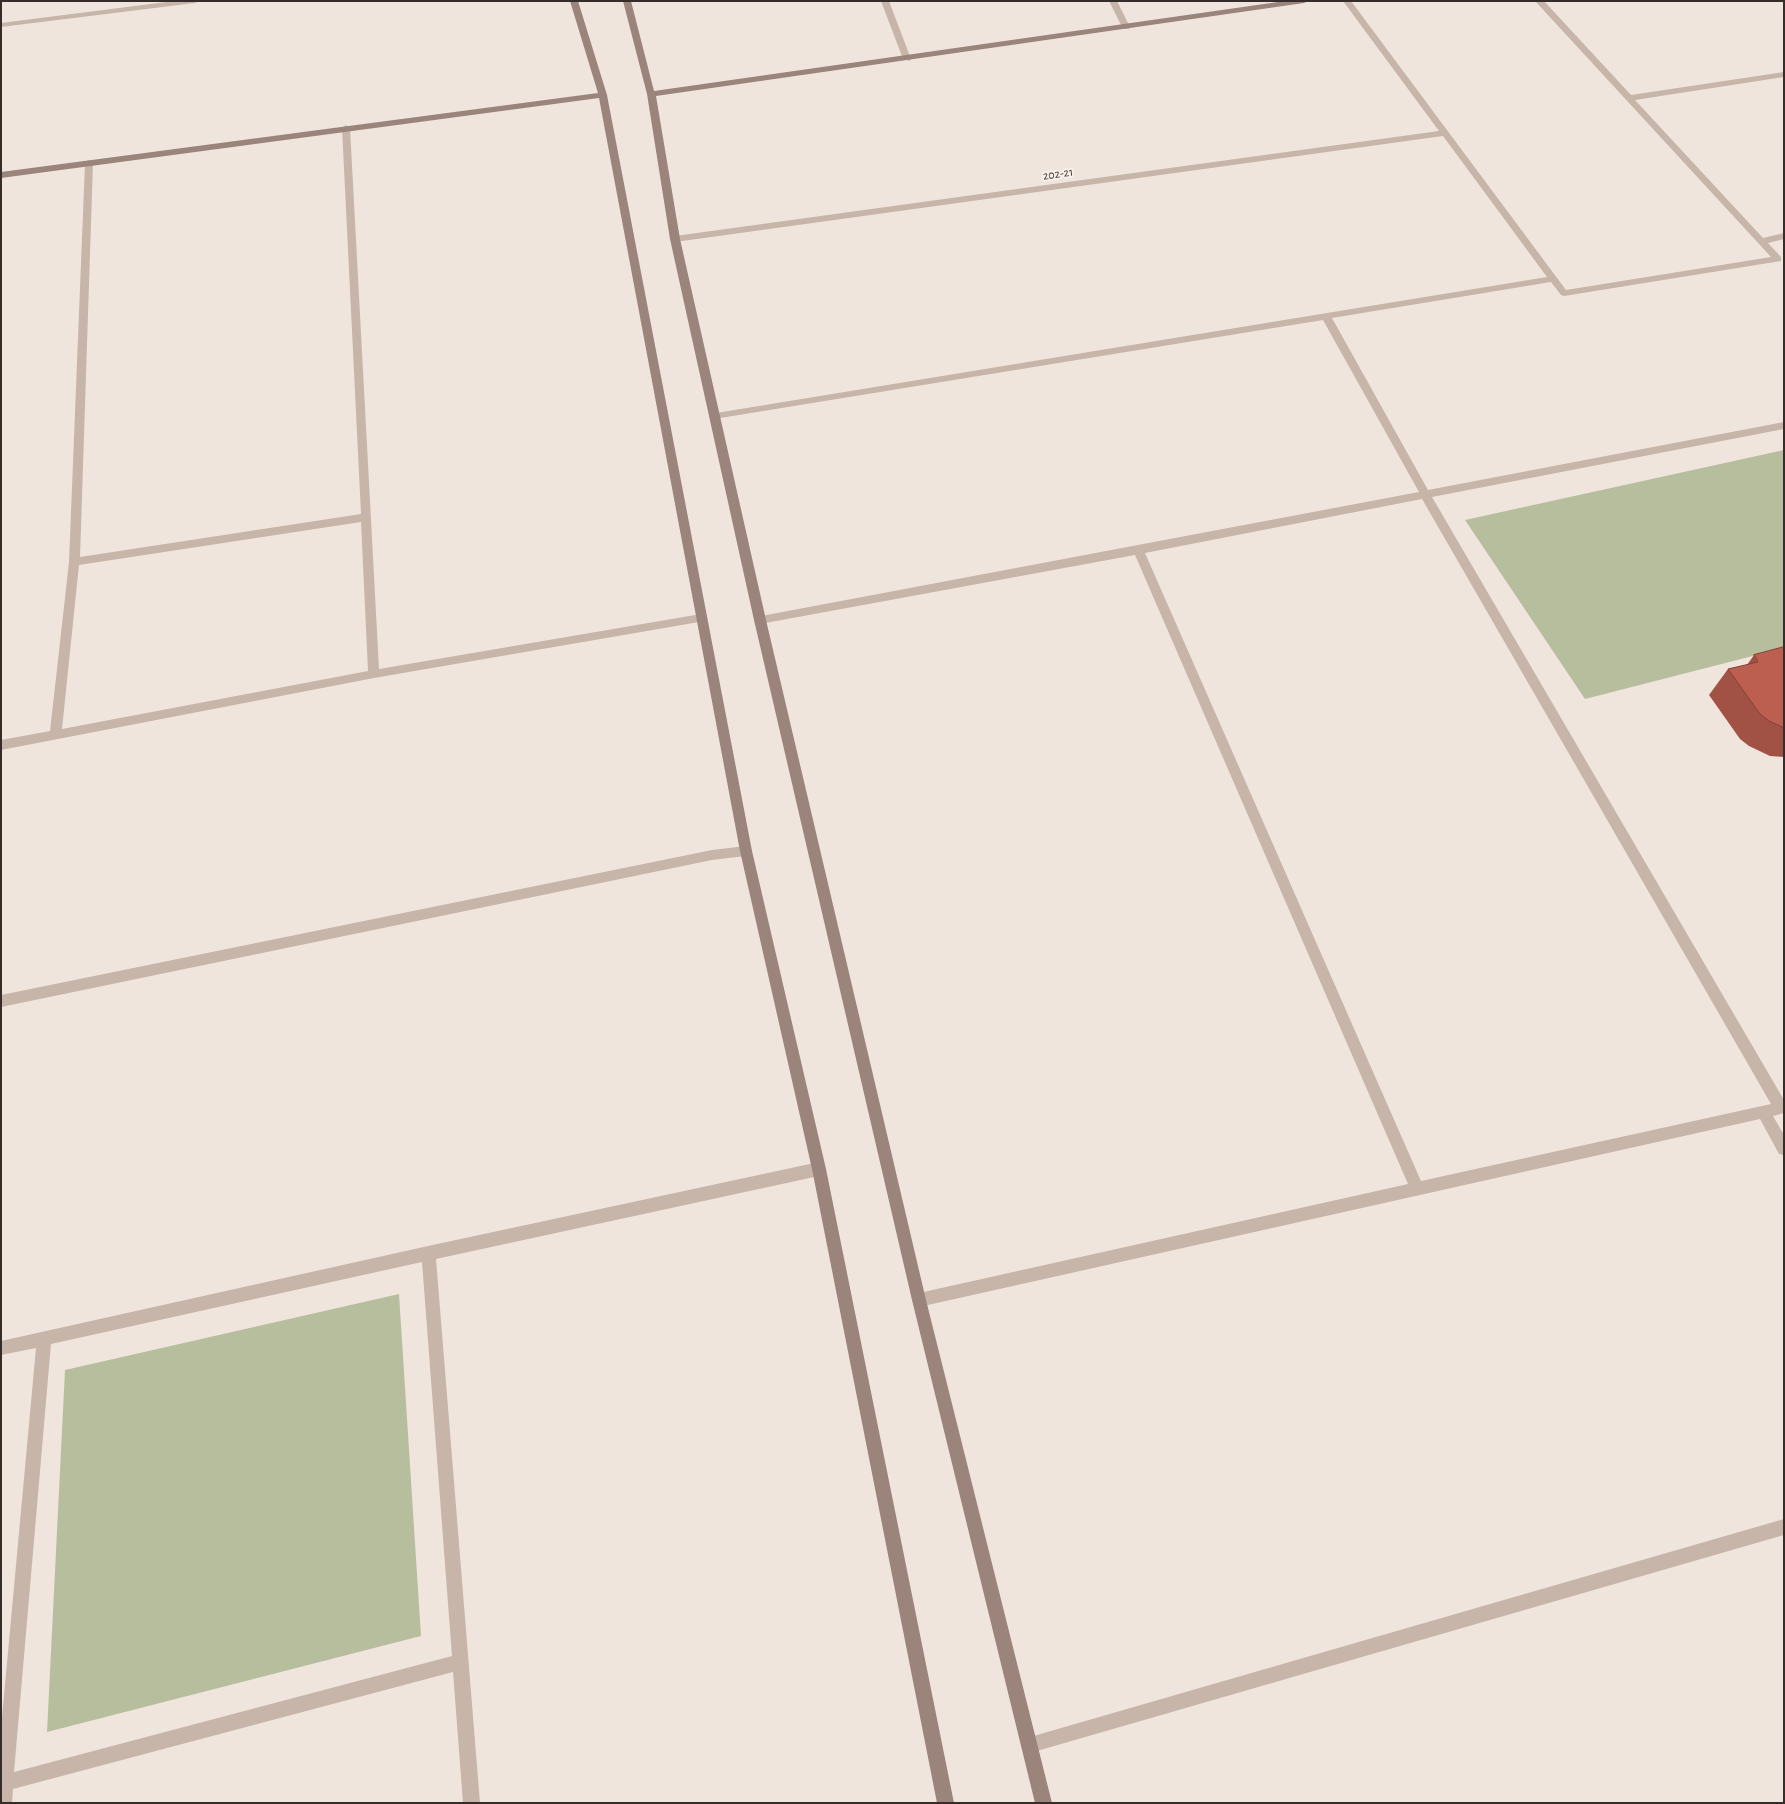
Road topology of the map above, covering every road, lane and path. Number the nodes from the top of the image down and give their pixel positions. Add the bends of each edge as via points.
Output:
1 (195, 1) edge
2 (574, 1) edge
3 (627, 1) edge
4 (885, 1) edge
5 (1112, 1) edge
6 (1304, 1) edge
7 (1347, 1) edge
8 (1539, 1) edge
9 (126, 6) edge
10 (1, 25) edge
11 (1126, 27) junction
12 (908, 59) junction
13 (1784, 74) edge
14 (650, 94) junction
15 (603, 95) junction
16 (1629, 98) junction
17 (346, 128) junction
18 (1445, 134) junction
19 (89, 163) junction
20 (1, 175) edge
21 (1784, 236) edge
22 (675, 239) junction
23 (1762, 241) junction
24 (1553, 279) junction
25 (1326, 316) junction
26 (714, 416) junction
27 (1784, 425) edge
28 (1425, 494) junction
29 (366, 517) junction
30 (1138, 550) junction
31 (74, 562) junction
32 (701, 618) junction
33 (760, 620) junction
34 (374, 674) junction
35 (56, 736) junction
36 (1, 745) edge
37 (746, 850) junction
38 (1, 1001) edge
39 (1782, 1108) edge
40 (1764, 1113) junction
41 (1784, 1149) edge
42 (819, 1170) junction
43 (1417, 1188) junction
44 (428, 1254) junction
45 (919, 1300) junction
46 (44, 1338) junction
47 (1, 1348) edge
48 (1784, 1527) edge
49 (461, 1662) junction
50 (1030, 1745) junction
51 (4, 1783) junction
52 (3, 1803) edge
53 (472, 1803) edge
54 (946, 1803) edge
55 (1044, 1803) edge

1 - 9 street
2 - 15 main road
3 - 14 main road
4 - 12 street
5 - 11 street
6 - 11 main road
7 - 18 street
8 - 16 street
9 - 10 street
11 - 12 main road
12 - 14 main road
13 - 16 street
14 - 22 main road
15 - 17 main road
15 - 32 main road
16 - 23 street
17 - 19 main road
17 - 29 street
18 - 22 street, 202-21
18 - 24 street
19 - 20 main road
19 - 31 street
21 - 23 street
22 - 26 main road
23 - 24 street via 1778,259 1564,293
24 - 25 street
25 - 26 street
25 - 28 street
26 - 33 main road
27 - 28 street
28 - 30 street
28 - 39 street
29 - 31 street
29 - 34 street
30 - 33 street
30 - 43 street
31 - 35 street
32 - 34 street
32 - 37 main road
33 - 45 main road
34 - 35 street
35 - 36 street
37 - 38 street
37 - 42 main road
39 - 40 street
40 - 41 street
40 - 43 street
42 - 44 street
42 - 54 main road
43 - 45 street
44 - 46 street
44 - 49 street
45 - 50 main road
46 - 47 street
46 - 51 street
48 - 50 street
49 - 51 street
49 - 53 street
50 - 55 main road
51 - 52 street

